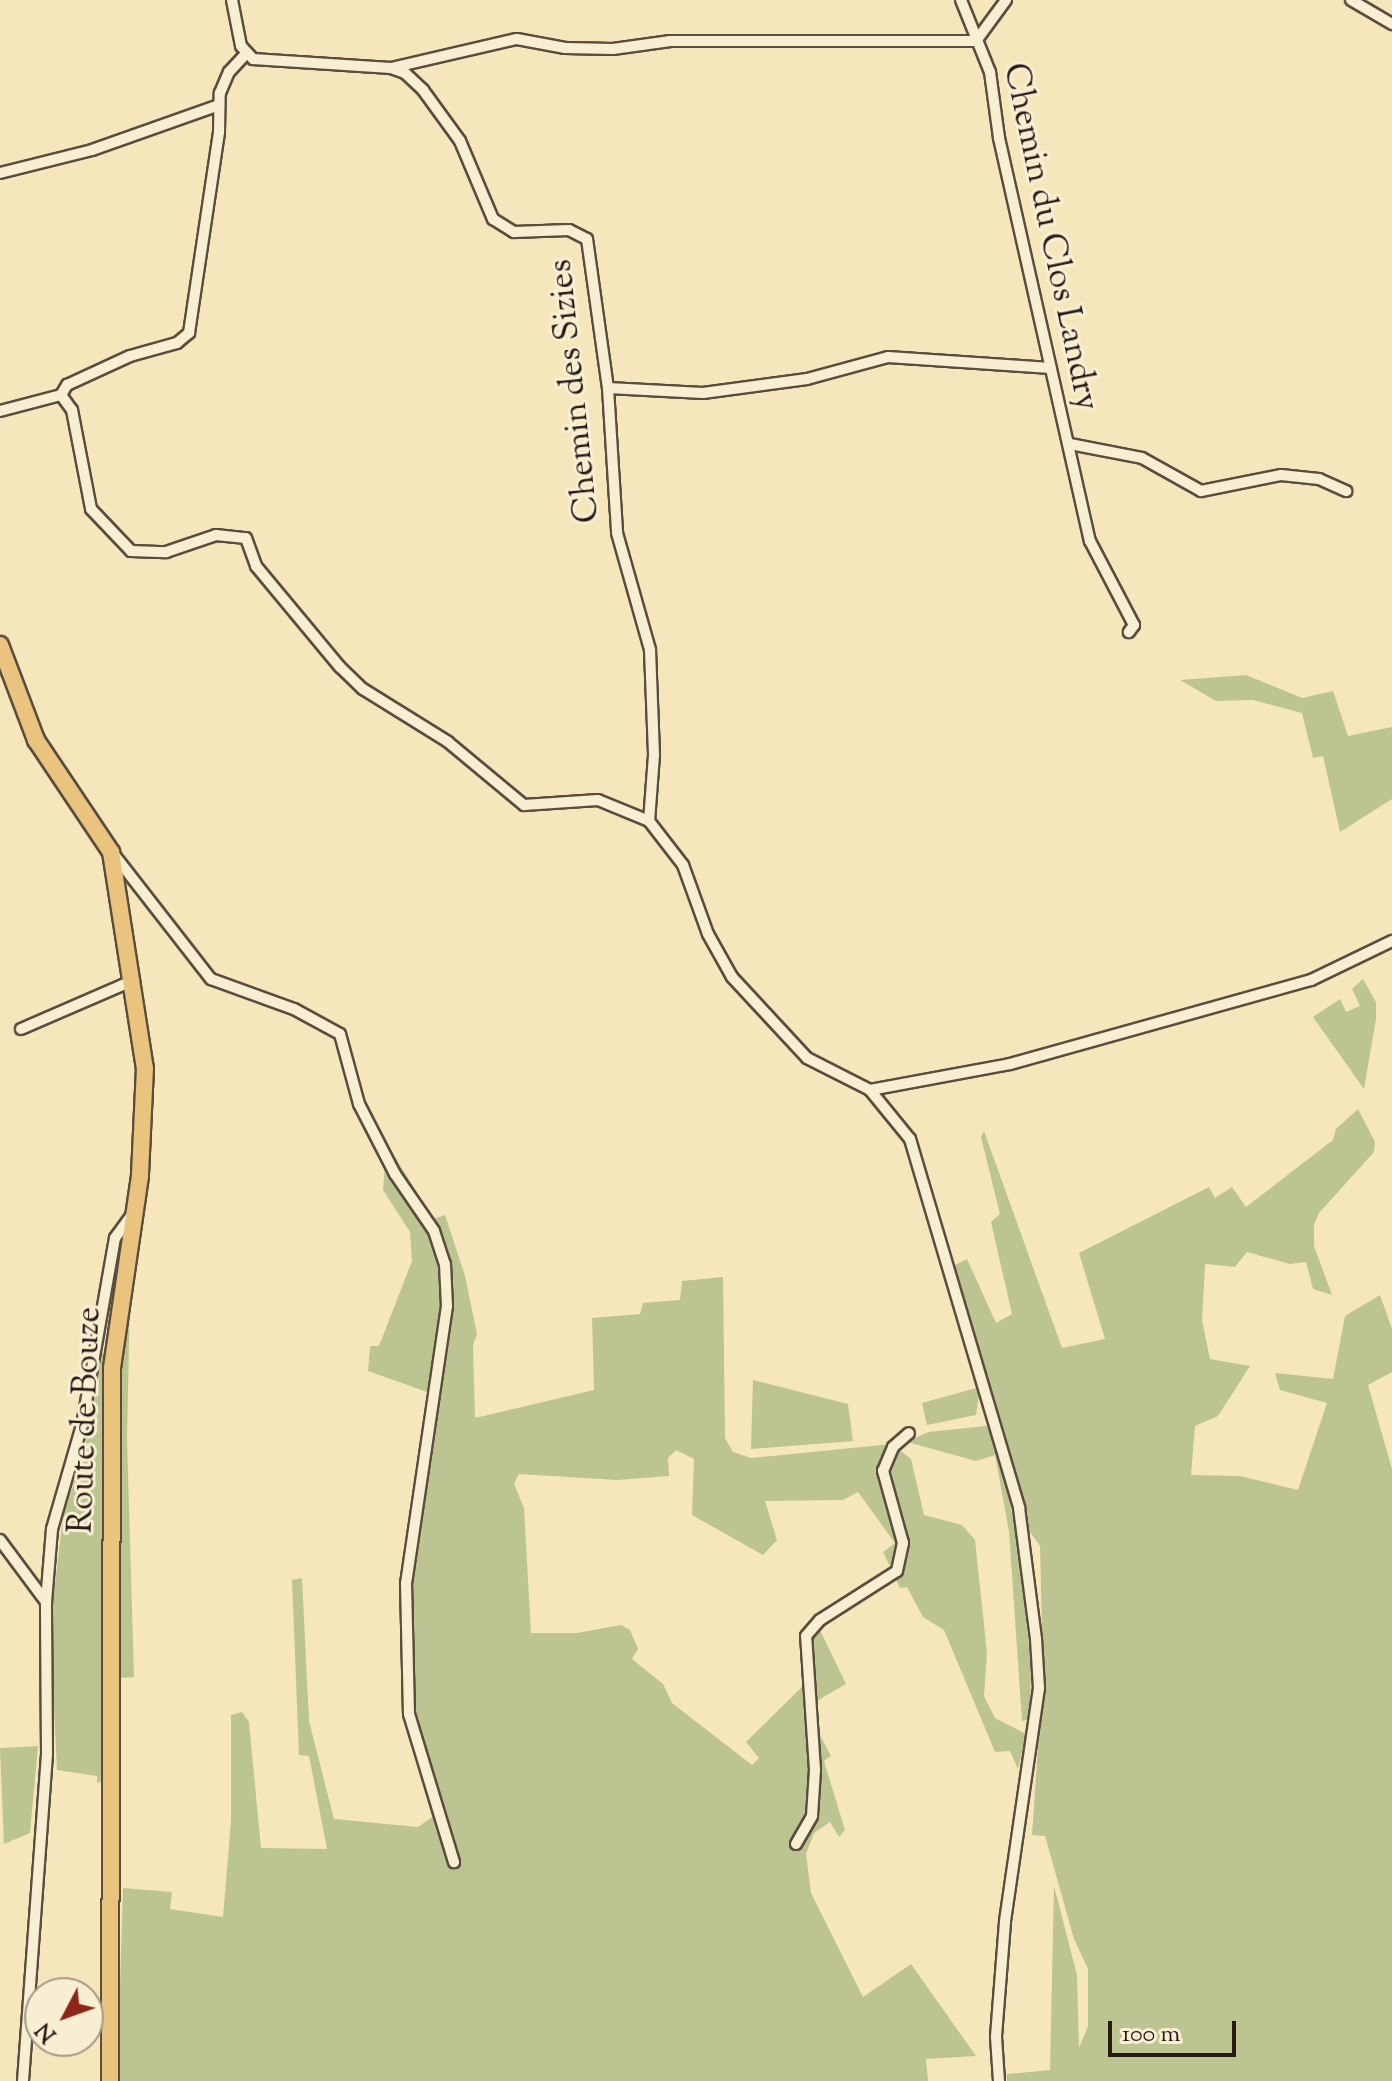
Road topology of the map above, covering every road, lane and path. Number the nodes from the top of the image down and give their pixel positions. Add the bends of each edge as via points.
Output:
1 (232, 0) edge
2 (961, 0) edge
3 (1006, 0) edge
4 (1351, 0) edge
5 (1392, 24) edge
6 (976, 41) junction
7 (246, 54) junction
8 (406, 69) junction
9 (219, 105) junction
10 (0, 173) edge
11 (1051, 368) junction
12 (608, 388) junction
13 (61, 395) junction
14 (0, 411) edge
15 (1070, 444) junction
16 (1346, 491) dead end
17 (1129, 632) dead end
18 (0, 645) edge
19 (649, 821) junction
20 (111, 852) junction
21 (1392, 941) edge
22 (134, 980) junction
23 (21, 1029) dead end
24 (870, 1090) junction
25 (134, 1212) junction
26 (909, 1433) dead end
27 (0, 1540) edge
28 (46, 1602) junction
29 (796, 1844) dead end
30 (454, 1862) dead end
31 (23, 2081) edge
32 (110, 2081) edge
33 (999, 2081) edge

1 - 7 street
2 - 6 street, Chemin du Clos Landry
3 - 6 street
4 - 5 street
6 - 8 street via 670,41 597,49 517,39
6 - 11 street, Chemin du Clos Landry via 990,72 999,138
7 - 8 street via 271,63
7 - 9 street via 226,77
8 - 12 street, Chemin des Sizies via 460,141 493,219 514,232 569,230 587,239
9 - 10 street via 92,150
9 - 13 street via 189,333 177,343 130,356 67,385
11 - 12 street via 888,357 807,379 703,393
11 - 15 street, Chemin du Clos Landry
12 - 19 street, Chemin des Sizies via 617,533 650,650 654,755
13 - 14 street
13 - 19 street via 72,410 91,509 131,551 166,552 216,535 246,538 256,566 352,678 448,742 524,805 598,800
15 - 16 street via 1142,458 1201,491 1281,475 1319,479
15 - 17 street, Chemin du Clos Landry via 1090,541 1134,625
18 - 20 main road, Route de Bouze via 36,740
19 - 24 street via 683,865 708,934 732,977 807,1058
20 - 22 main road, Route de Bouze
20 - 30 street via 211,979 294,1009 340,1034 359,1104 395,1174 434,1231 445,1264 447,1306 406,1583 409,1714
21 - 24 street via 1311,980 1010,1064
22 - 23 street
22 - 25 main road, Route de Bouze via 145,1081
24 - 33 street via 910,1139 1019,1508 1039,1688 1005,1922 996,2037
25 - 28 street via 120,1224 107,1271 82,1425 52,1529
25 - 32 main road, Route de Bouze via 112,1368
26 - 29 street via 893,1447 883,1471 903,1543 897,1571 820,1620 806,1636 815,1770 812,1816
27 - 28 street
28 - 31 street via 47,1754

